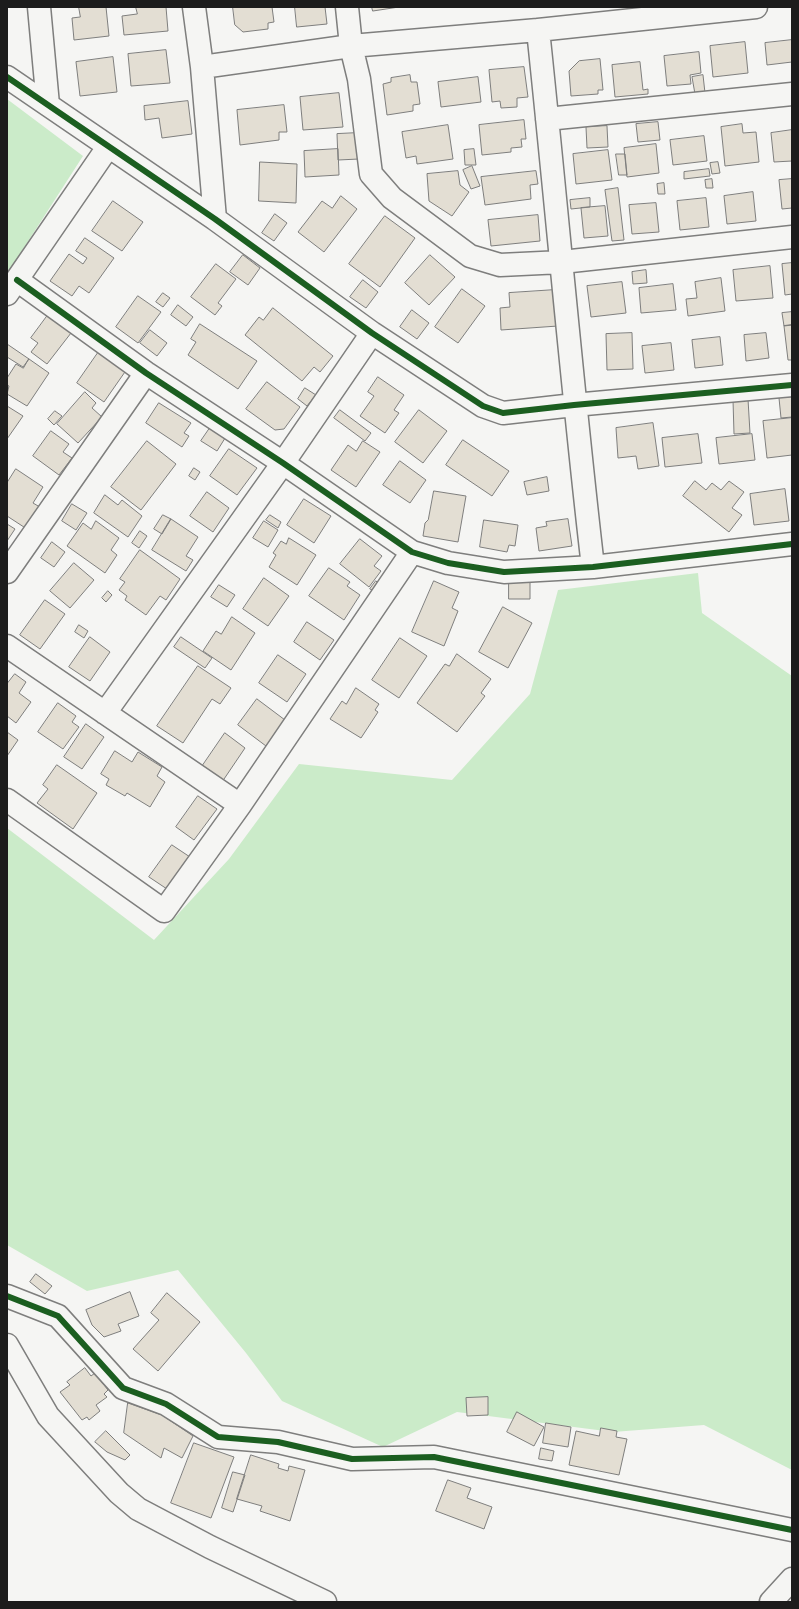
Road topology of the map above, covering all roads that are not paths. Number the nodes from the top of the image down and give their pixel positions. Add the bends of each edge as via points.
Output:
1 (39, 7) edge
2 (194, 7) edge
3 (347, 7) edge
4 (756, 7) edge
5 (538, 30) junction
6 (351, 46) junction
7 (202, 67) junction
8 (7, 77) edge
9 (792, 94) edge
10 (48, 105) junction
11 (547, 119) junction
12 (108, 147) junction
13 (215, 219) junction
14 (792, 237) edge
15 (562, 262) junction
16 (12, 287) edge
17 (372, 333) junction
18 (146, 373) junction
19 (792, 385) edge
20 (574, 405) junction
21 (283, 462) junction
22 (792, 544) edge
23 (412, 552) junction
24 (593, 567) junction
25 (7, 572) edge
26 (7, 646) edge
27 (104, 713) junction
28 (7, 800) edge
29 (240, 805) junction
30 (7, 1296) edge
31 (7, 1345) edge
32 (792, 1530) edge
33 (792, 1579) edge
34 (325, 1602) edge
35 (771, 1602) edge

1 - 10 street
2 - 7 street
3 - 6 street
4 - 5 street
5 - 6 street
5 - 11 street
6 - 7 street
6 - 15 street via 359,79 371,174 392,198 470,256 500,265
7 - 13 street
8 - 10 street
9 - 11 street
10 - 12 street
11 - 15 street
12 - 13 street
12 - 16 street
13 - 17 street
14 - 15 street
15 - 20 street
16 - 18 street
17 - 20 street via 483,406 503,413
17 - 21 street
18 - 21 street
18 - 25 street
19 - 20 street
20 - 24 street
21 - 23 street
21 - 27 street
22 - 24 street
23 - 24 street via 448,563 504,572
23 - 29 street
26 - 27 street
27 - 29 street
28 - 29 street via 164,912
30 - 32 street via 58,1316 123,1388 166,1404 218,1437 278,1442 352,1460 434,1456
31 - 34 street via 48,1416 119,1493 138,1509
33 - 35 street

